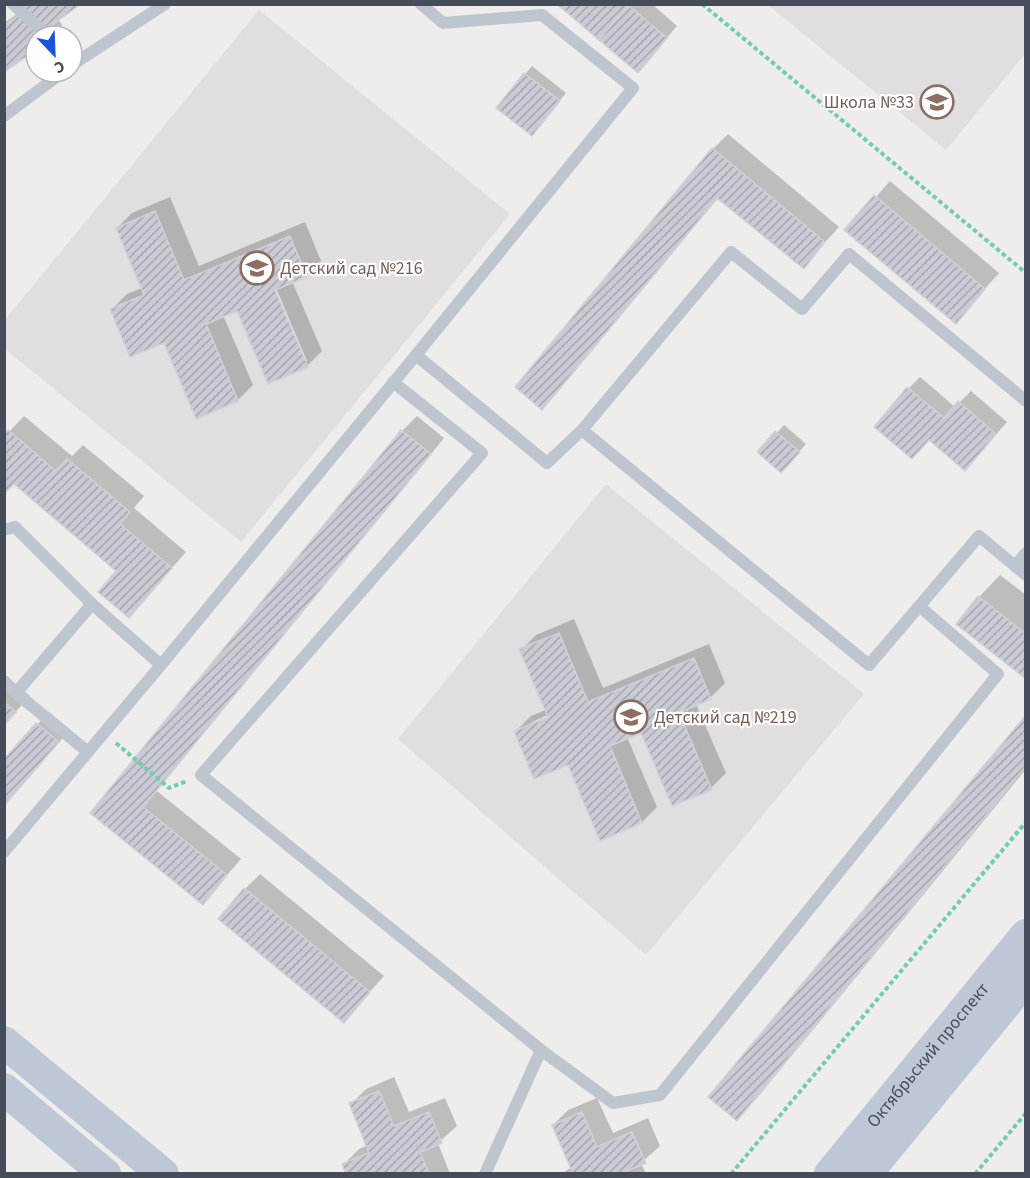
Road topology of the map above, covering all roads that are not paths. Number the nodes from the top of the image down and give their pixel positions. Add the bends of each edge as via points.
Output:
1 (13, 4) edge
2 (165, 4) edge
3 (421, 4) edge
4 (35, 24) edge
5 (84, 55) edge
6 (47, 84) edge
7 (4, 116) edge
8 (416, 355) junction
9 (393, 381) junction
10 (1026, 401) edge
11 (582, 430) junction
12 (4, 530) edge
13 (1026, 553) edge
14 (1015, 566) junction
15 (1026, 575) edge
16 (92, 604) junction
17 (919, 606) junction
18 (161, 665) junction
19 (4, 681) edge
20 (16, 693) junction
21 (88, 752) junction
22 (4, 852) edge
23 (1026, 935) edge
24 (1026, 979) edge
25 (4, 1042) edge
26 (541, 1050) junction
27 (4, 1089) edge
28 (105, 1173) edge
29 (163, 1173) edge
30 (485, 1173) edge
31 (830, 1173) edge
32 (866, 1173) edge

1 - 4 lane
2 - 5 lane
3 - 8 lane via 443,23 543,15 633,88
6 - 7 lane
8 - 9 lane
8 - 11 lane via 547,463
9 - 18 lane
9 - 26 lane via 482,453 201,775
10 - 11 lane via 849,254 802,309 731,252
11 - 17 lane via 868,664
12 - 16 lane via 15,527
13 - 14 lane
14 - 15 lane
14 - 17 lane via 979,536
16 - 18 lane
16 - 20 lane
17 - 26 lane via 998,674 660,1095 613,1103
18 - 21 lane
19 - 20 lane
20 - 21 lane
21 - 22 lane
23 - 31 main road, Октябрьский проспект
24 - 32 main road, Октябрьский проспект
25 - 29 main road
26 - 30 lane
27 - 28 main road

